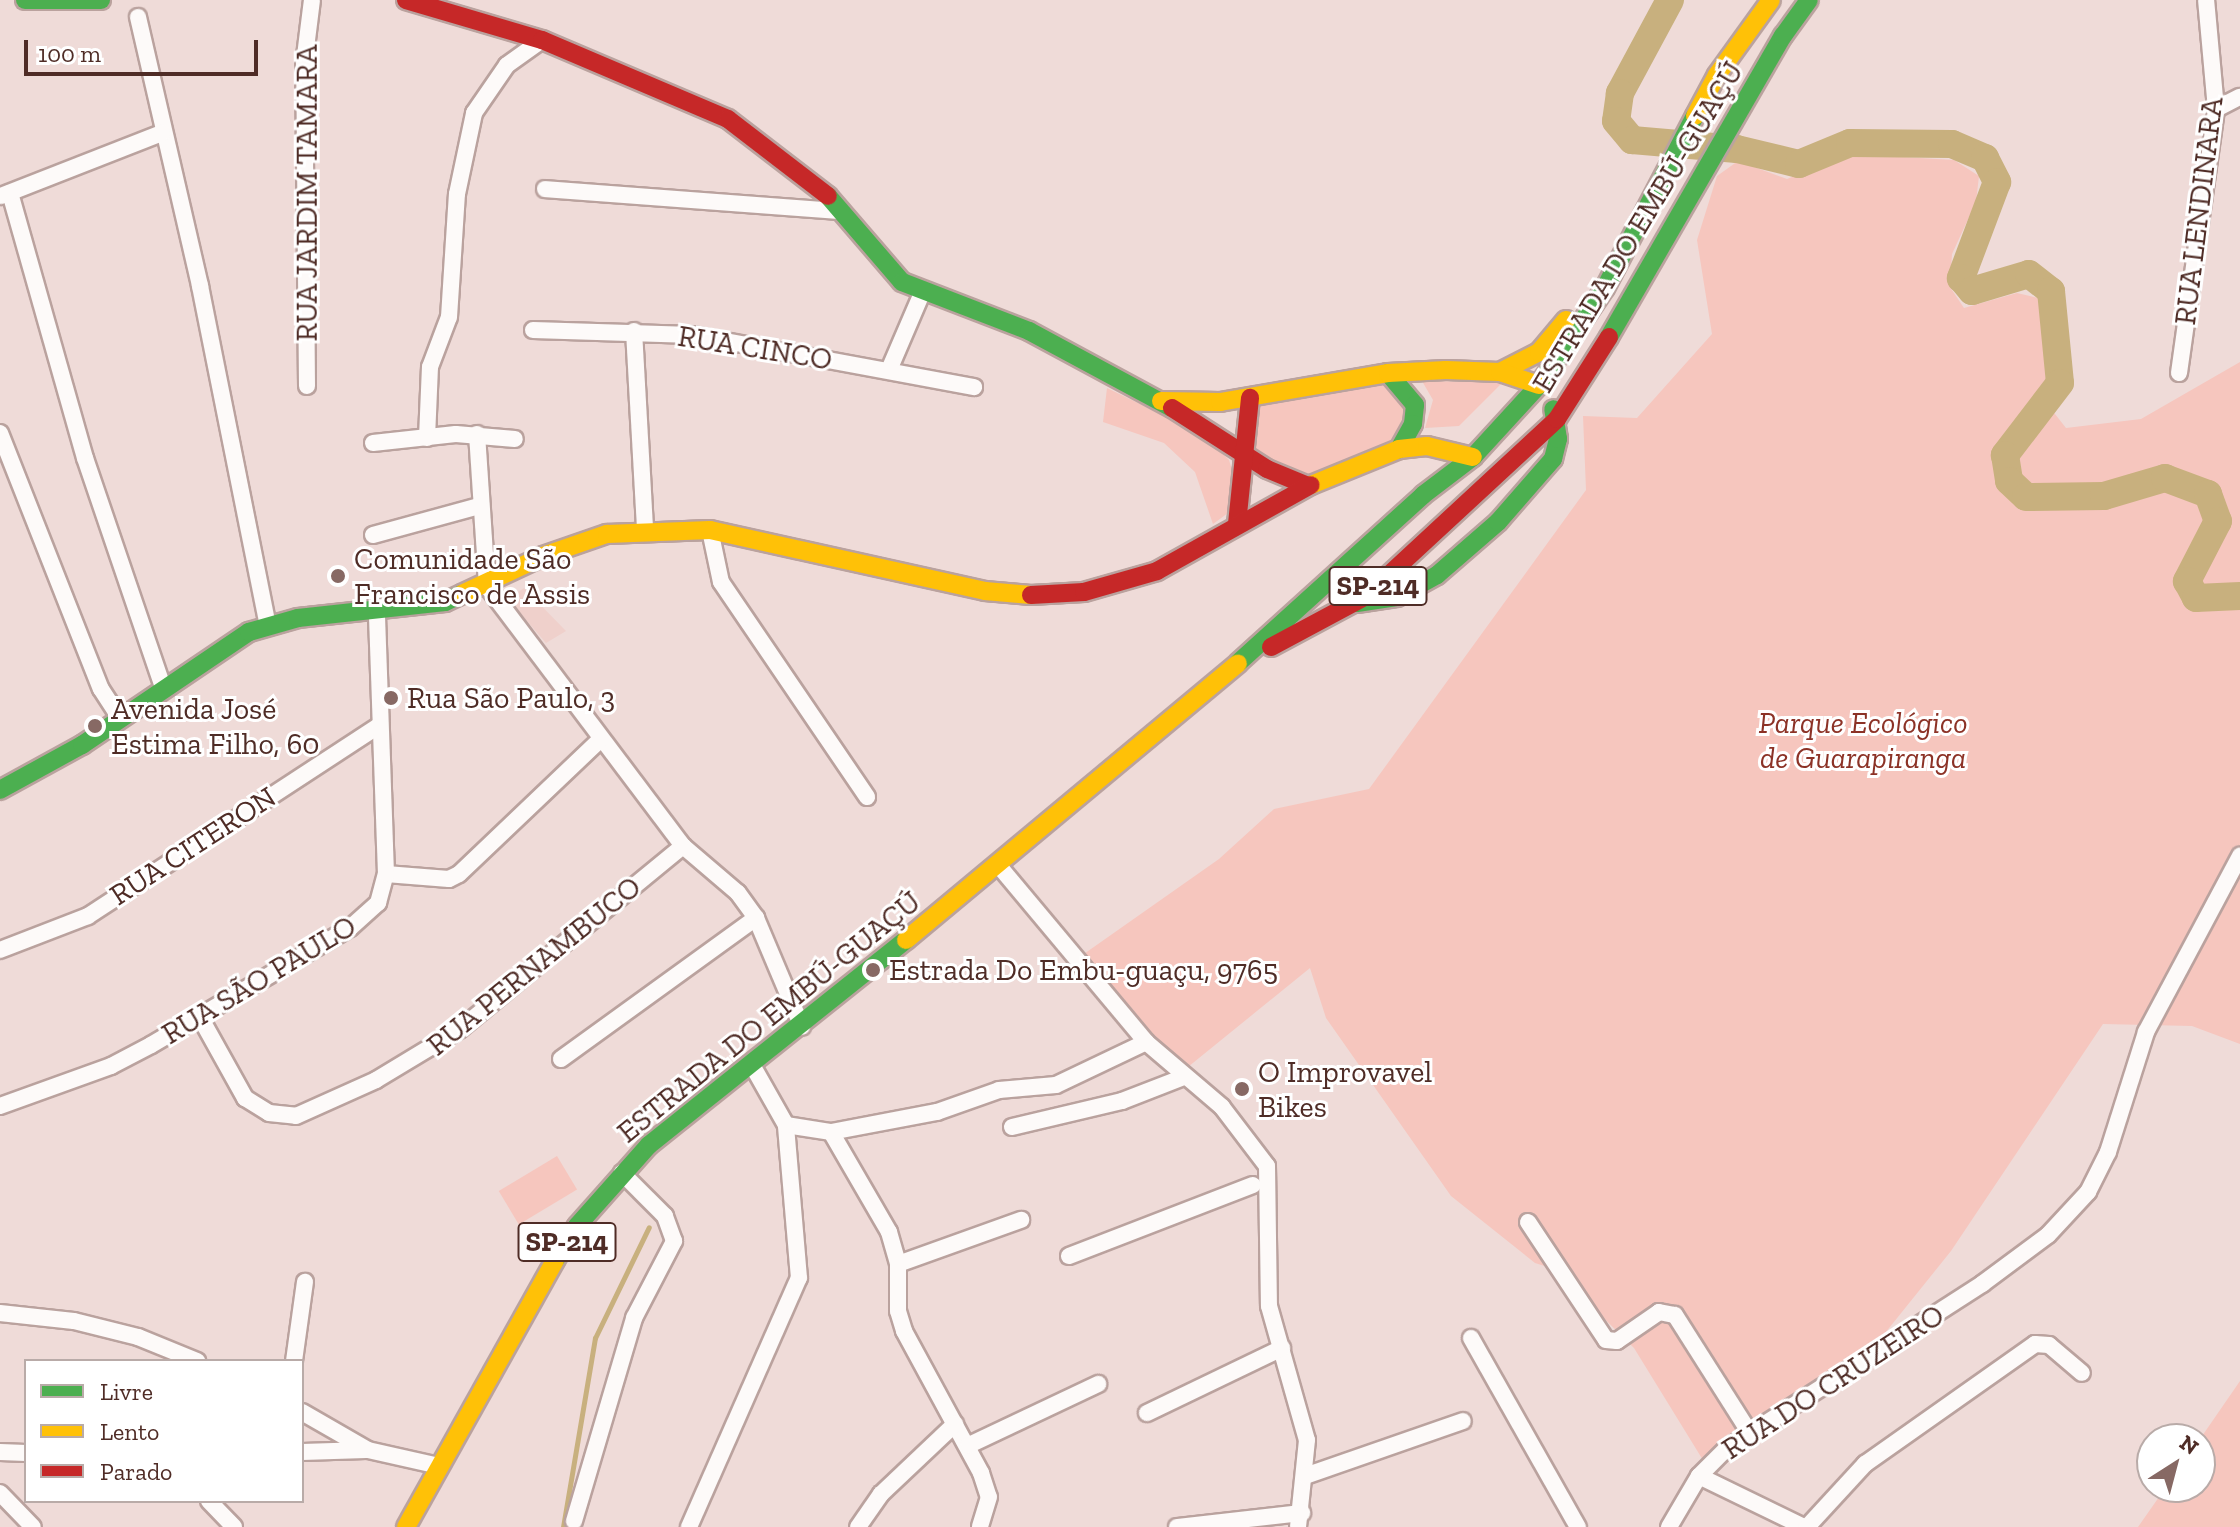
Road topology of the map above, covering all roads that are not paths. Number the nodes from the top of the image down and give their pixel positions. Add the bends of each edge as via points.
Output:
1 (25, 0) edge
2 (101, 0) edge
3 (312, 0) edge
4 (406, 0) edge
5 (1771, 0) edge
6 (1809, 0) edge
7 (2206, 0) edge
8 (138, 17) dead end
9 (542, 40) junction
10 (2240, 97) edge
11 (2216, 109) junction
12 (162, 133) junction
13 (545, 189) dead end
14 (5, 195) edge
15 (841, 211) junction
16 (1634, 232) junction
17 (922, 293) junction
18 (533, 330) dead end
19 (634, 331) junction
20 (889, 370) junction
21 (1500, 372) junction
22 (1388, 373) junction
23 (2179, 373) dead end
24 (1539, 385) junction
25 (307, 386) dead end
26 (974, 387) dead end
27 (1250, 398) junction
28 (1161, 401) junction
29 (1557, 419) junction
30 (0, 433) edge
31 (477, 434) junction
32 (427, 438) junction
33 (515, 439) dead end
34 (373, 443) dead end
35 (1399, 449) junction
36 (1246, 456) junction
37 (1473, 457) junction
38 (1501, 474) junction
39 (1308, 486) junction
40 (479, 506) junction
41 (1237, 524) junction
42 (645, 529) junction
43 (710, 530) junction
44 (373, 535) dead end
45 (487, 586) junction
46 (1357, 603) junction
47 (377, 613) junction
48 (268, 625) junction
49 (1233, 668) junction
50 (163, 687) junction
51 (119, 717) junction
52 (378, 726) junction
53 (601, 739) junction
54 (0, 790) edge
55 (867, 797) dead end
56 (683, 846) junction
57 (2240, 856) edge
58 (999, 866) junction
59 (386, 874) junction
60 (756, 918) junction
61 (0, 950) edge
62 (200, 1017) junction
63 (802, 1027) junction
64 (1146, 1042) junction
65 (561, 1059) dead end
66 (752, 1065) junction
67 (1184, 1077) junction
68 (0, 1106) edge
69 (786, 1125) junction
70 (1012, 1127) dead end
71 (831, 1132) junction
72 (622, 1173) junction
73 (1261, 1181) junction
74 (1021, 1220) dead end
75 (1528, 1222) dead end
76 (1069, 1256) dead end
77 (898, 1264) junction
78 (305, 1282) dead end
79 (0, 1313) edge
80 (1471, 1338) dead end
81 (1282, 1348) junction
82 (192, 1359) edge
83 (294, 1359) edge
84 (2082, 1373) dead end
85 (1098, 1384) dead end
86 (304, 1413) edge
87 (1147, 1413) dead end
88 (1463, 1421) dead end
89 (955, 1424) junction
90 (1750, 1433) junction
91 (969, 1445) junction
92 (368, 1450) junction
93 (0, 1452) edge
94 (304, 1452) edge
95 (24, 1453) edge
96 (439, 1466) junction
97 (1305, 1476) junction
98 (1699, 1476) junction
99 (0, 1493) edge
100 (211, 1503) edge
101 (1300, 1520) edge
102 (574, 1521) dead end
103 (33, 1527) edge
104 (234, 1527) edge
105 (406, 1527) edge
106 (689, 1527) edge
107 (858, 1527) edge
108 (980, 1527) edge
109 (1177, 1527) edge
110 (1578, 1527) edge
111 (1669, 1527) edge
112 (1806, 1527) edge

1 - 2 main road
3 - 25 street, RUA JARDIM TAMARA via 304,64
4 - 9 main road
5 - 16 main road, ESTRADA DO EMBÚ-GUAÇÚ / SP-214 via 1717,75
6 - 29 main road, ESTRADA DO EMBÚ-GUAÇÚ / SP-214
7 - 11 street, RUA LENDINARA
8 - 12 street
9 - 15 main road via 728,119 816,182
9 - 32 street via 507,65 474,113 457,194 449,317 430,367
10 - 11 street
11 - 23 street, RUA LENDINARA
12 - 14 street
12 - 48 street via 200,286
13 - 15 street
14 - 50 street via 85,458
15 - 17 main road via 884,265
16 - 21 main road via 1550,341
16 - 24 main road, ESTRADA DO EMBÚ-GUAÇÚ / SP-214 via 1605,288
17 - 20 street
17 - 28 main road via 1029,331
18 - 19 street, RUA CINCO
19 - 20 street, RUA CINCO via 693,335
19 - 42 street
20 - 26 street, RUA CINCO
21 - 22 main road
21 - 24 main road
22 - 27 main road
22 - 35 main road via 1412,395 1415,405 1413,424
24 - 29 main road
24 - 37 main road, ESTRADA DO EMBÚ-GUAÇÚ / SP-214
27 - 28 main road
27 - 36 main road
28 - 36 main road
29 - 38 main road, ESTRADA DO EMBÚ-GUAÇÚ / SP-214
29 - 46 main road via 1553,459 1498,522 1437,575 1397,597
30 - 51 street via 101,689
31 - 32 street
31 - 33 street
31 - 40 street
32 - 34 street
35 - 37 main road via 1437,447
35 - 39 main road
36 - 39 main road
36 - 41 main road
37 - 38 main road
37 - 49 main road, ESTRADA DO EMBÚ-GUAÇÚ / SP-214 via 1423,495
38 - 46 main road, ESTRADA DO EMBÚ-GUAÇÚ / SP-214
39 - 41 main road
40 - 44 street
40 - 45 street
41 - 43 main road via 1134,581 1048,596 942,582
42 - 43 main road
42 - 45 main road via 578,542
43 - 55 street via 721,582
45 - 47 main road via 421,609
45 - 53 street
46 - 49 main road, ESTRADA DO EMBÚ-GUAÇÚ / SP-214
47 - 48 main road
47 - 52 street, RUA SÃO PAULO
48 - 50 main road
49 - 58 main road, ESTRADA DO EMBÚ-GUAÇÚ / SP-214
50 - 51 main road
51 - 54 main road via 82,745
52 - 59 street, RUA SÃO PAULO
52 - 61 street, RUA CITERON via 88,916
53 - 56 street
53 - 59 street via 459,874 449,879
56 - 60 street via 738,893
56 - 62 street, RUA PERNAMBUCO via 459,1030 376,1080 296,1116 269,1113 245,1098
57 - 90 street, RUA DO CRUZEIRO via 2146,1032 2108,1152 2088,1192 2048,1235
58 - 63 main road, ESTRADA DO EMBÚ-GUAÇÚ / SP-214
58 - 64 street
59 - 62 street, RUA SÃO PAULO via 378,903 365,919
60 - 63 street
60 - 65 street
62 - 68 street, RUA SÃO PAULO via 111,1066
63 - 66 main road, ESTRADA DO EMBÚ-GUAÇÚ / SP-214
64 - 67 street
64 - 71 street via 1056,1085 999,1090 937,1112
66 - 69 street
66 - 72 main road, ESTRADA DO EMBÚ-GUAÇÚ / SP-214 via 649,1145
67 - 70 street via 1122,1101
67 - 73 street via 1242,1127
69 - 71 street
69 - 106 street via 799,1278
71 - 77 street via 883,1218
72 - 96 main road, ESTRADA DO EMBÚ-GUAÇÚ / SP-214 via 577,1226 523,1311
72 - 102 street via 673,1229 674,1241 634,1318
73 - 76 street
73 - 81 street via 1265,1274
74 - 77 street
75 - 90 street via 1606,1340 1617,1341 1659,1312 1675,1315
77 - 89 street via 898,1311 904,1331
78 - 83 street
79 - 82 street via 74,1321 138,1337
80 - 110 street
81 - 87 street
81 - 97 street via 1307,1440
84 - 112 street via 2049,1345 2035,1344 1865,1464
85 - 91 street
86 - 92 street
88 - 97 street
89 - 91 street
89 - 107 street via 881,1494
90 - 98 street, RUA DO CRUZEIRO
91 - 108 street via 989,1497
92 - 94 street
92 - 96 street
93 - 95 street
96 - 105 main road, ESTRADA DO EMBÚ-GUAÇÚ / SP-214
97 - 101 street
98 - 111 street, RUA DO CRUZEIRO
98 - 112 street
99 - 103 street
100 - 104 street
101 - 109 street

